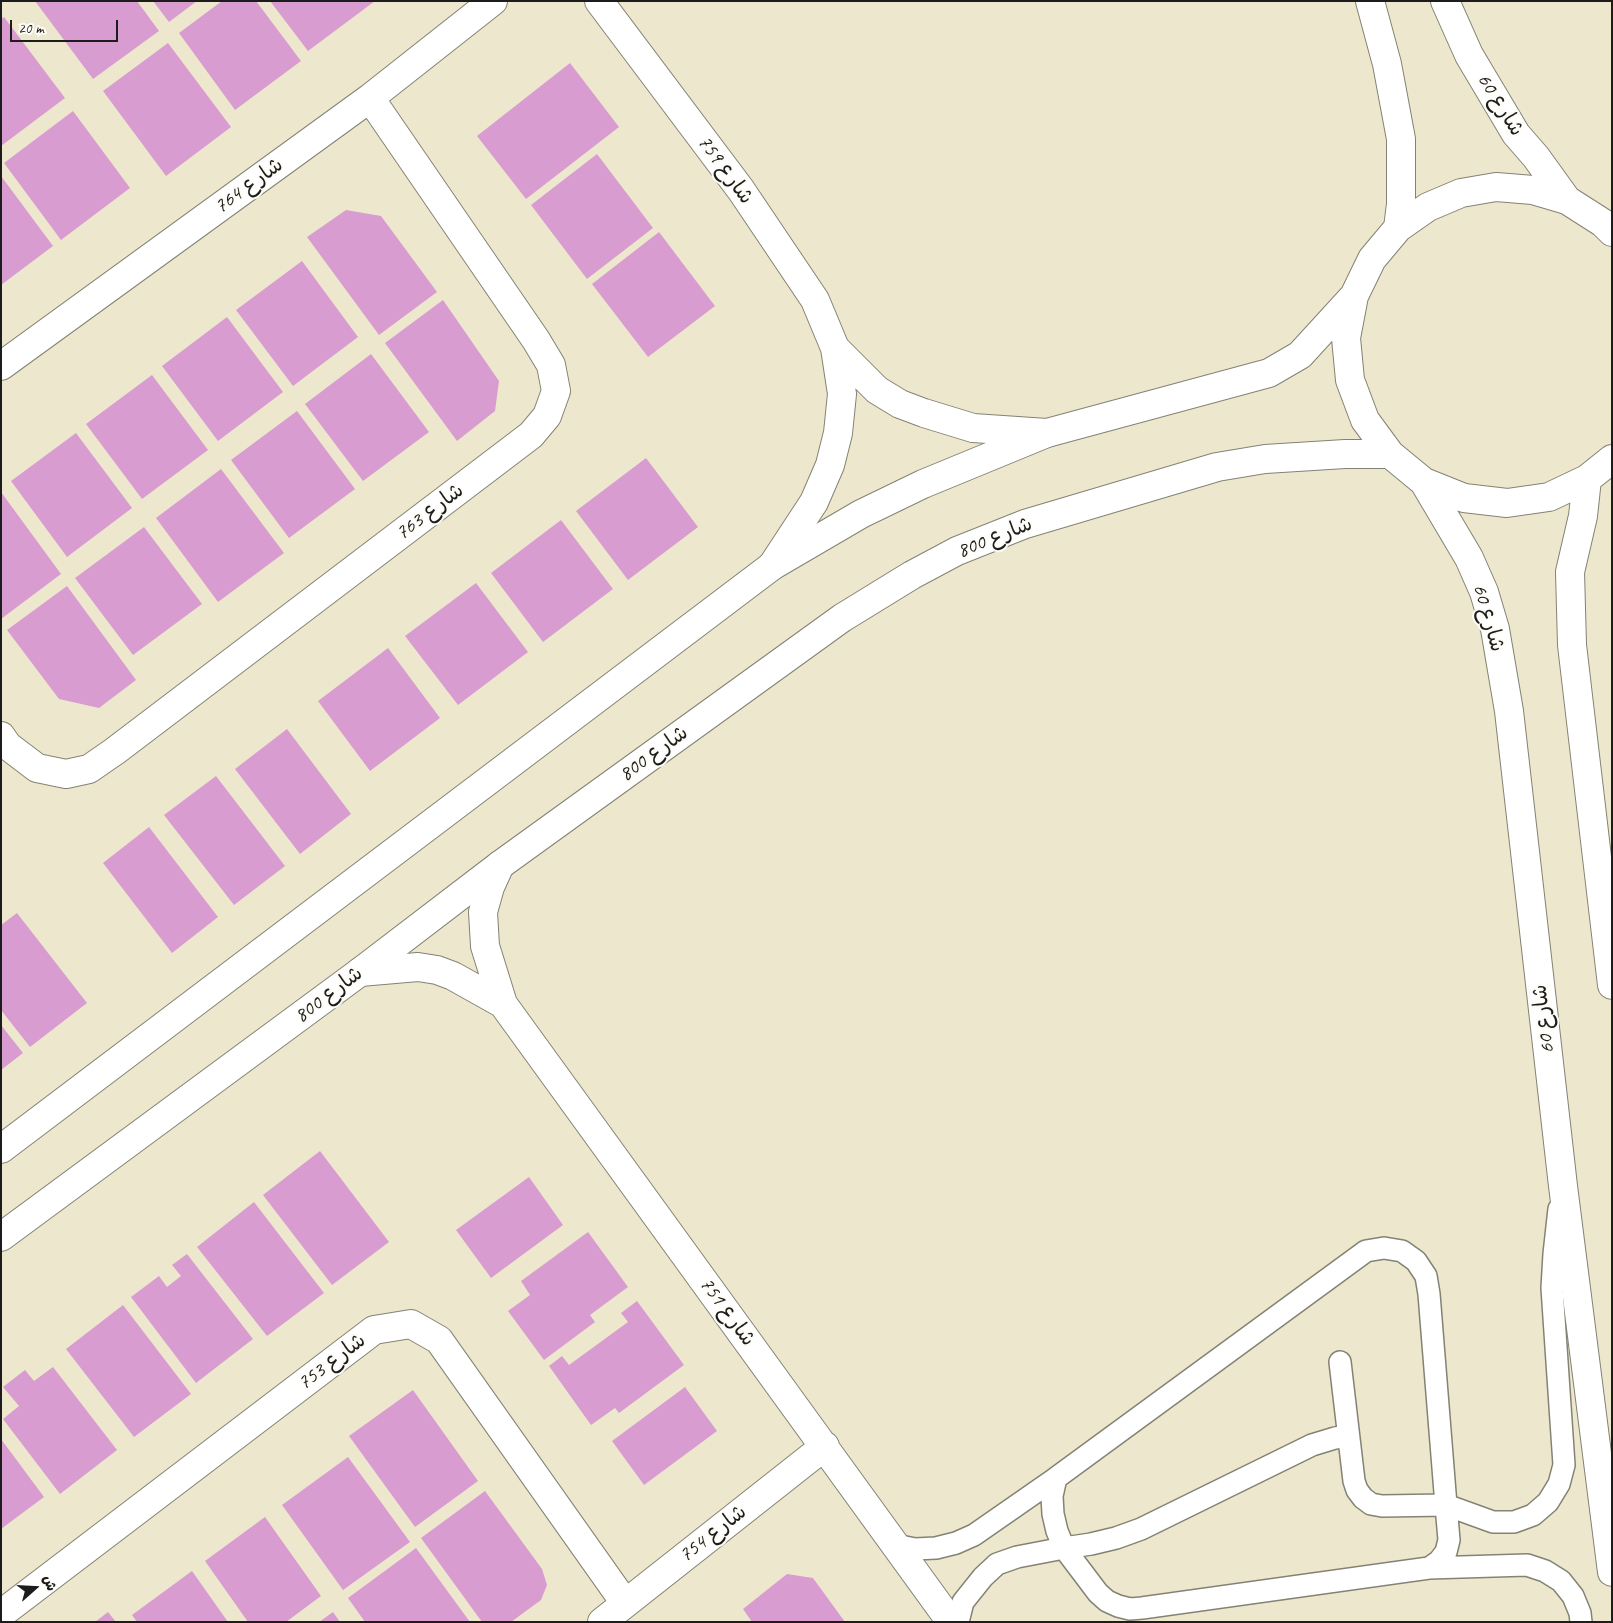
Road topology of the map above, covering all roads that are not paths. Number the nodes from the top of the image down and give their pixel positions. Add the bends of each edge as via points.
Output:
1 (492, 1) edge
2 (599, 1) edge
3 (1370, 1) edge
4 (1445, 1) edge
5 (370, 98) junction
6 (1567, 200) junction
7 (1398, 228) junction
8 (1612, 232) edge
9 (1354, 296) junction
10 (835, 348) junction
11 (1, 366) edge
12 (1047, 433) junction
13 (1390, 454) junction
14 (1612, 459) edge
15 (1587, 480) junction
16 (1424, 482) junction
17 (772, 566) junction
18 (1, 736) edge
19 (500, 866) junction
20 (360, 972) junction
21 (1612, 986) edge
22 (503, 1004) junction
23 (1, 1149) edge
24 (1563, 1186) junction
25 (1, 1237) edge
26 (1340, 1362) dead end
27 (1348, 1436) junction
28 (825, 1446) junction
29 (1056, 1478) junction
30 (1446, 1505) junction
31 (895, 1545) junction
32 (1064, 1548) junction
33 (1429, 1568) junction
34 (1612, 1572) edge
35 (625, 1603) junction
36 (1, 1614) edge
37 (602, 1622) edge
38 (951, 1622) edge
39 (958, 1622) edge
40 (1581, 1622) edge

1 - 5 street, شارع 764
2 - 10 street, شارع 759 via 746,198 815,300
3 - 7 street via 1387,64 1401,139
4 - 6 street, شارع 60 via 1469,55 1516,134
5 - 11 street, شارع 764
5 - 18 street, شارع 763 via 551,365 556,391 547,416 531,435 116,752 89,769 66,774 37,768 8,746
6 - 7 street via 1524,189 1496,188 1461,193 1428,207
6 - 8 street
7 - 9 street via 1372,259
9 - 12 street via 1300,354 1270,373
9 - 13 street via 1346,338 1350,380 1365,420
10 - 12 street, شارع 759 via 877,390 900,404 973,428
10 - 17 street, شارع 759 via 842,394 838,434 830,465 814,502
12 - 17 street via 923,484 861,514
13 - 16 street
13 - 19 street, شارع 800 via 1265,459 1217,467 1025,524 957,551 842,618
14 - 15 street
15 - 16 street via 1549,497 1506,504 1464,498
15 - 21 street via 1570,572 1572,646
16 - 24 street, شارع 60 via 1469,558 1495,629 1509,711
17 - 23 street
19 - 20 street, شارع 800
19 - 22 street, شارع 751 via 490,887 484,912 485,946
20 - 22 street, شارع 751 via 418,967 437,970
20 - 25 street, شارع 800
22 - 28 street, شارع 751
24 - 30 lane via 1552,1288 1564,1465 1559,1484 1548,1502 1533,1515 1514,1522 1493,1522
24 - 34 street, شارع 60
26 - 27 lane
27 - 30 lane via 1357,1490 1371,1504
27 - 32 lane via 1323,1441 1300,1451 1116,1538
28 - 31 street, شارع 751
28 - 35 street, شارع 754
29 - 30 lane via 1366,1251 1384,1248 1402,1251 1416,1261 1426,1276
29 - 31 lane via 974,1535 956,1543 929,1549
29 - 32 lane via 1053,1514
30 - 33 lane via 1449,1540 1446,1552
31 - 38 street, شارع 751
32 - 33 lane via 1098,1593 1107,1601 1130,1609
32 - 39 lane via 997,1564 963,1602
33 - 40 lane via 1527,1565 1545,1571 1561,1581 1573,1596
35 - 36 street, شارع 753 via 439,1340 410,1324 374,1330
35 - 37 street, شارع 754

